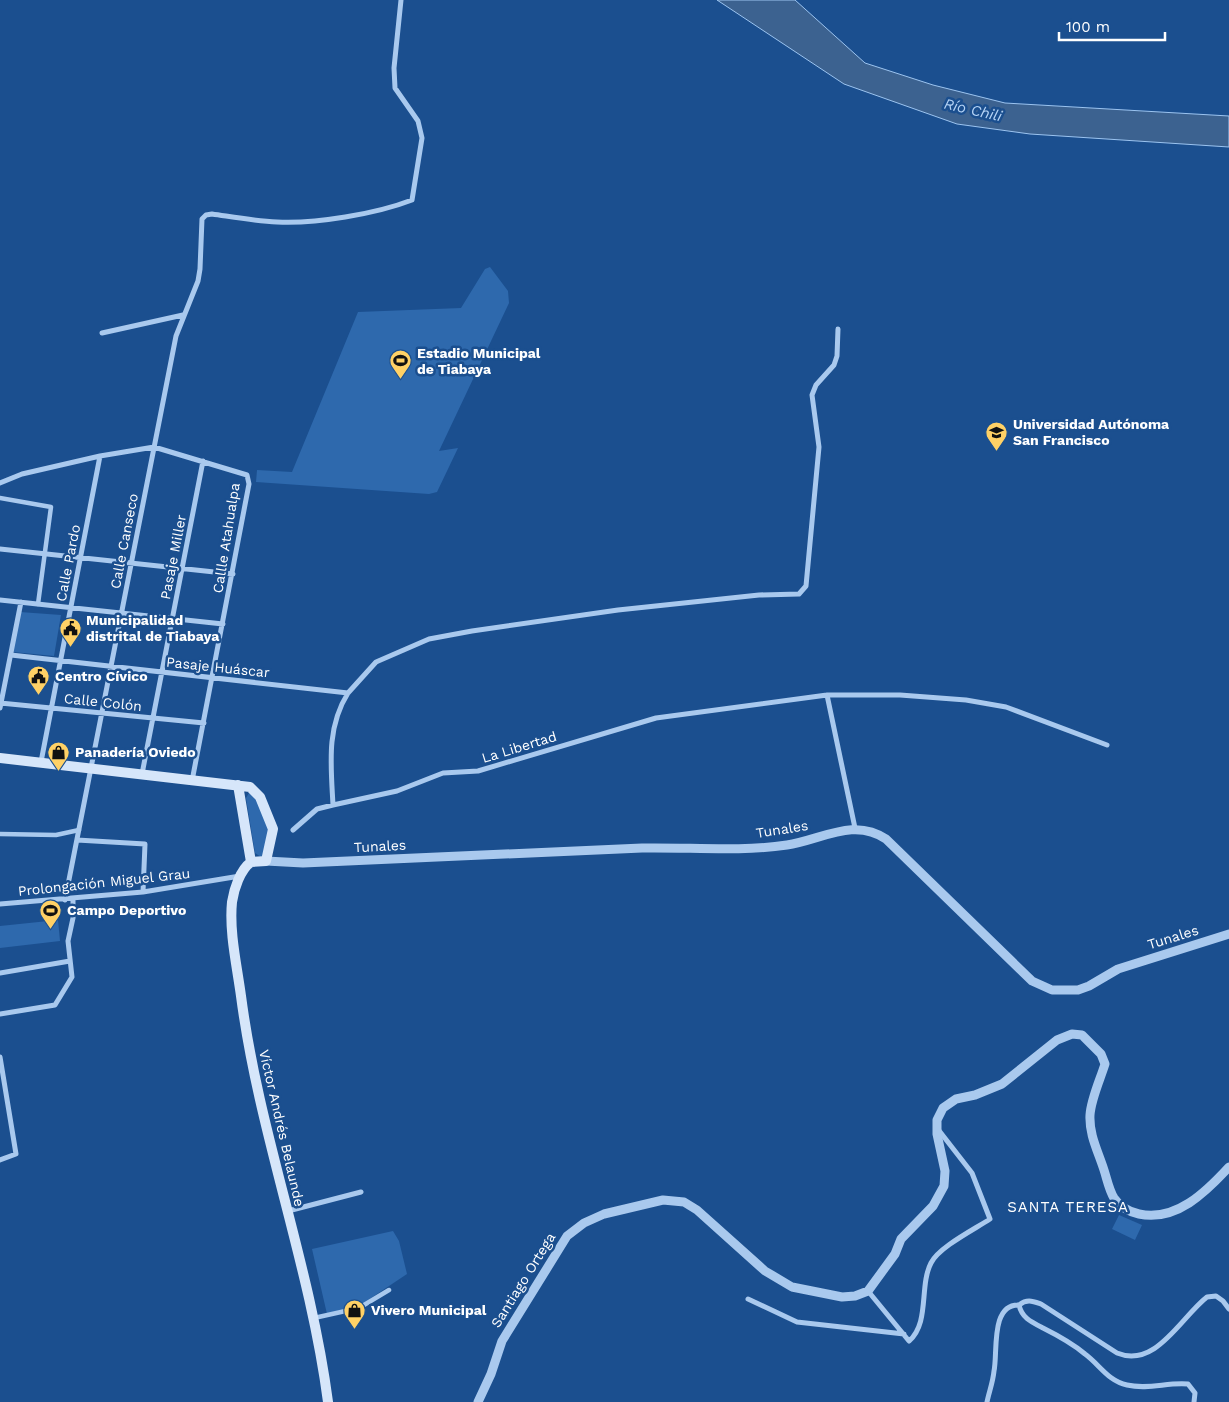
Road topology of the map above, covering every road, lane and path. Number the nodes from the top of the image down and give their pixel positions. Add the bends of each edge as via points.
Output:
1 (401, 0) edge
2 (183, 315) junction
3 (838, 329) dead end
4 (102, 333) dead end
5 (154, 448) junction
6 (100, 456) junction
7 (203, 461) junction
8 (0, 483) edge
9 (0, 498) edge
10 (0, 549) edge
11 (45, 554) junction
12 (80, 558) junction
13 (132, 564) junction
14 (182, 569) junction
15 (233, 574) junction
16 (0, 600) edge
17 (22, 602) junction
18 (38, 604) junction
19 (71, 608) junction
20 (122, 613) junction
21 (172, 618) junction
22 (223, 624) junction
23 (11, 655) junction
24 (60, 661) junction
25 (111, 666) junction
26 (162, 672) junction
27 (212, 678) junction
28 (348, 693) junction
29 (826, 695) junction
30 (0, 705) edge
31 (51, 708) junction
32 (102, 713) junction
33 (152, 718) junction
34 (204, 724) junction
35 (1107, 745) dead end
36 (0, 758) edge
37 (41, 762) junction
38 (91, 768) junction
39 (142, 774) junction
40 (192, 781) junction
41 (238, 785) junction
42 (333, 805) junction
43 (855, 828) junction
44 (79, 830) junction
45 (293, 830) dead end
46 (0, 834) edge
47 (77, 840) junction
48 (266, 861) junction
49 (251, 862) junction
50 (241, 876) junction
51 (143, 892) junction
52 (65, 900) junction
53 (73, 900) junction
54 (0, 904) edge
55 (1229, 934) edge
56 (70, 960) junction
57 (0, 973) edge
58 (0, 1014) edge
59 (0, 1061) edge
60 (937, 1128) junction
61 (0, 1160) edge
62 (1229, 1167) edge
63 (361, 1192) dead end
64 (288, 1211) junction
65 (388, 1290) dead end
66 (868, 1291) junction
67 (748, 1299) dead end
68 (1019, 1305) junction
69 (1229, 1309) edge
70 (313, 1319) junction
71 (904, 1334) junction
72 (328, 1402) edge
73 (478, 1402) edge
74 (987, 1402) edge
75 (1194, 1402) edge

1 - 2 street, Calle Canseco via 395,88 418,121 422,138 412,200 362,213 306,221 277,222 206,215 202,219 200,269
2 - 4 street
2 - 5 street, Calle Canseco
3 - 28 street via 834,365 816,385 812,395 819,447 806,586 802,592 618,610 429,639 386,656 368,669
5 - 6 street
5 - 7 street
5 - 13 street, Calle Canseco
6 - 8 street via 22,474
6 - 12 street, Calle Pardo
7 - 14 street, Pasaje Miller
7 - 15 street, Callle Atahualpa via 247,475 249,484
9 - 11 street via 51,507
10 - 11 street
11 - 12 street
11 - 18 street
12 - 13 street
12 - 19 street, Calle Pardo
13 - 14 street
13 - 20 street, Calle Canseco
14 - 15 street
14 - 21 street, Pasaje Miller
15 - 22 street, Callle Atahualpa
16 - 17 street
17 - 18 street
17 - 23 street
18 - 19 street
19 - 20 street
19 - 24 street, Calle Pardo
20 - 21 street
20 - 25 street, Calle Canseco
21 - 22 street
21 - 26 street, Pasaje Miller
22 - 27 street, Callle Atahualpa
23 - 24 street, Pasaje Huáscar
23 - 30 street
24 - 25 street, Pasaje Huáscar
24 - 31 street, Calle Pardo
25 - 26 street, Pasaje Huáscar
25 - 32 street, Calle Canseco
26 - 27 street, Pasaje Huáscar
26 - 33 street, Pasaje Miller
27 - 28 street, Pasaje Huáscar
27 - 34 street, Callle Atahualpa
28 - 42 street via 338,712 330,742
29 - 35 street, La Libertad via 900,695 1006,707
29 - 42 street, La Libertad via 656,718 478,771 443,773 398,791
29 - 43 street
30 - 31 street, Calle Colón
31 - 32 street, Calle Colón
31 - 37 street, Calle Pardo
32 - 33 street, Calle Colón
32 - 38 street, Calle Canseco
33 - 34 street, Calle Colón
33 - 39 street, Pasaje Miller
34 - 40 street, Callle Atahualpa
36 - 37 main road
37 - 38 main road
38 - 39 main road
38 - 44 street, Calle Canseco
39 - 40 main road
40 - 41 main road
41 - 48 main road via 250,788 260,797 272,825
41 - 49 main road
42 - 45 street, La Libertad via 317,809
43 - 48 street, Tunales via 787,845 733,849 695,846 303,863
43 - 55 street, Tunales via 877,832 886,838 1032,980 1052,990 1078,990 1118,969
44 - 46 street via 56,835
44 - 47 street, Calle Canseco
47 - 51 street via 145,844
47 - 52 street, Calle Canseco
48 - 49 main road
49 - 50 main road, Víctor Andrés Belaunde
50 - 51 street, Prolongación Miguel Grau
50 - 64 main road, Víctor Andrés Belaunde via 234,894 232,921 248,1045
51 - 53 street, Prolongación Miguel Grau
52 - 53 street, Prolongación Miguel Grau
52 - 54 street, Prolongación Miguel Grau
53 - 56 street via 68,941
56 - 57 street
56 - 58 street via 72,977 55,1004
59 - 61 street via 16,1154
60 - 62 street via 943,1108 956,1099 1002,1084 1057,1040 1072,1034 1082,1035 1101,1054 1106,1064 1090,1112 1090,1126 1111,1191 1118,1202 1131,1212 1150,1217 1167,1213 1202,1194
60 - 66 street via 945,1171 944,1186 933,1206 901,1239 895,1254
60 - 71 street via 972,1173 990,1219 931,1261 915,1336 909,1340
63 - 64 street
64 - 70 main road, Víctor Andrés Belaunde
65 - 70 street via 359,1308
66 - 71 street
66 - 73 street, Santiago Ortega via 842,1297 792,1287 765,1271 684,1202 662,1200 604,1214 567,1236 502,1341 492,1374
67 - 71 street via 797,1322
68 - 69 street via 1030,1300 1040,1304 1129,1358 1140,1356 1165,1341 1207,1297 1216,1296
68 - 74 street via 1009,1306 998,1326
68 - 75 street via 1023,1316 1074,1345 1108,1377 1136,1387 1188,1384 1195,1393
70 - 72 main road, Víctor Andrés Belaunde

